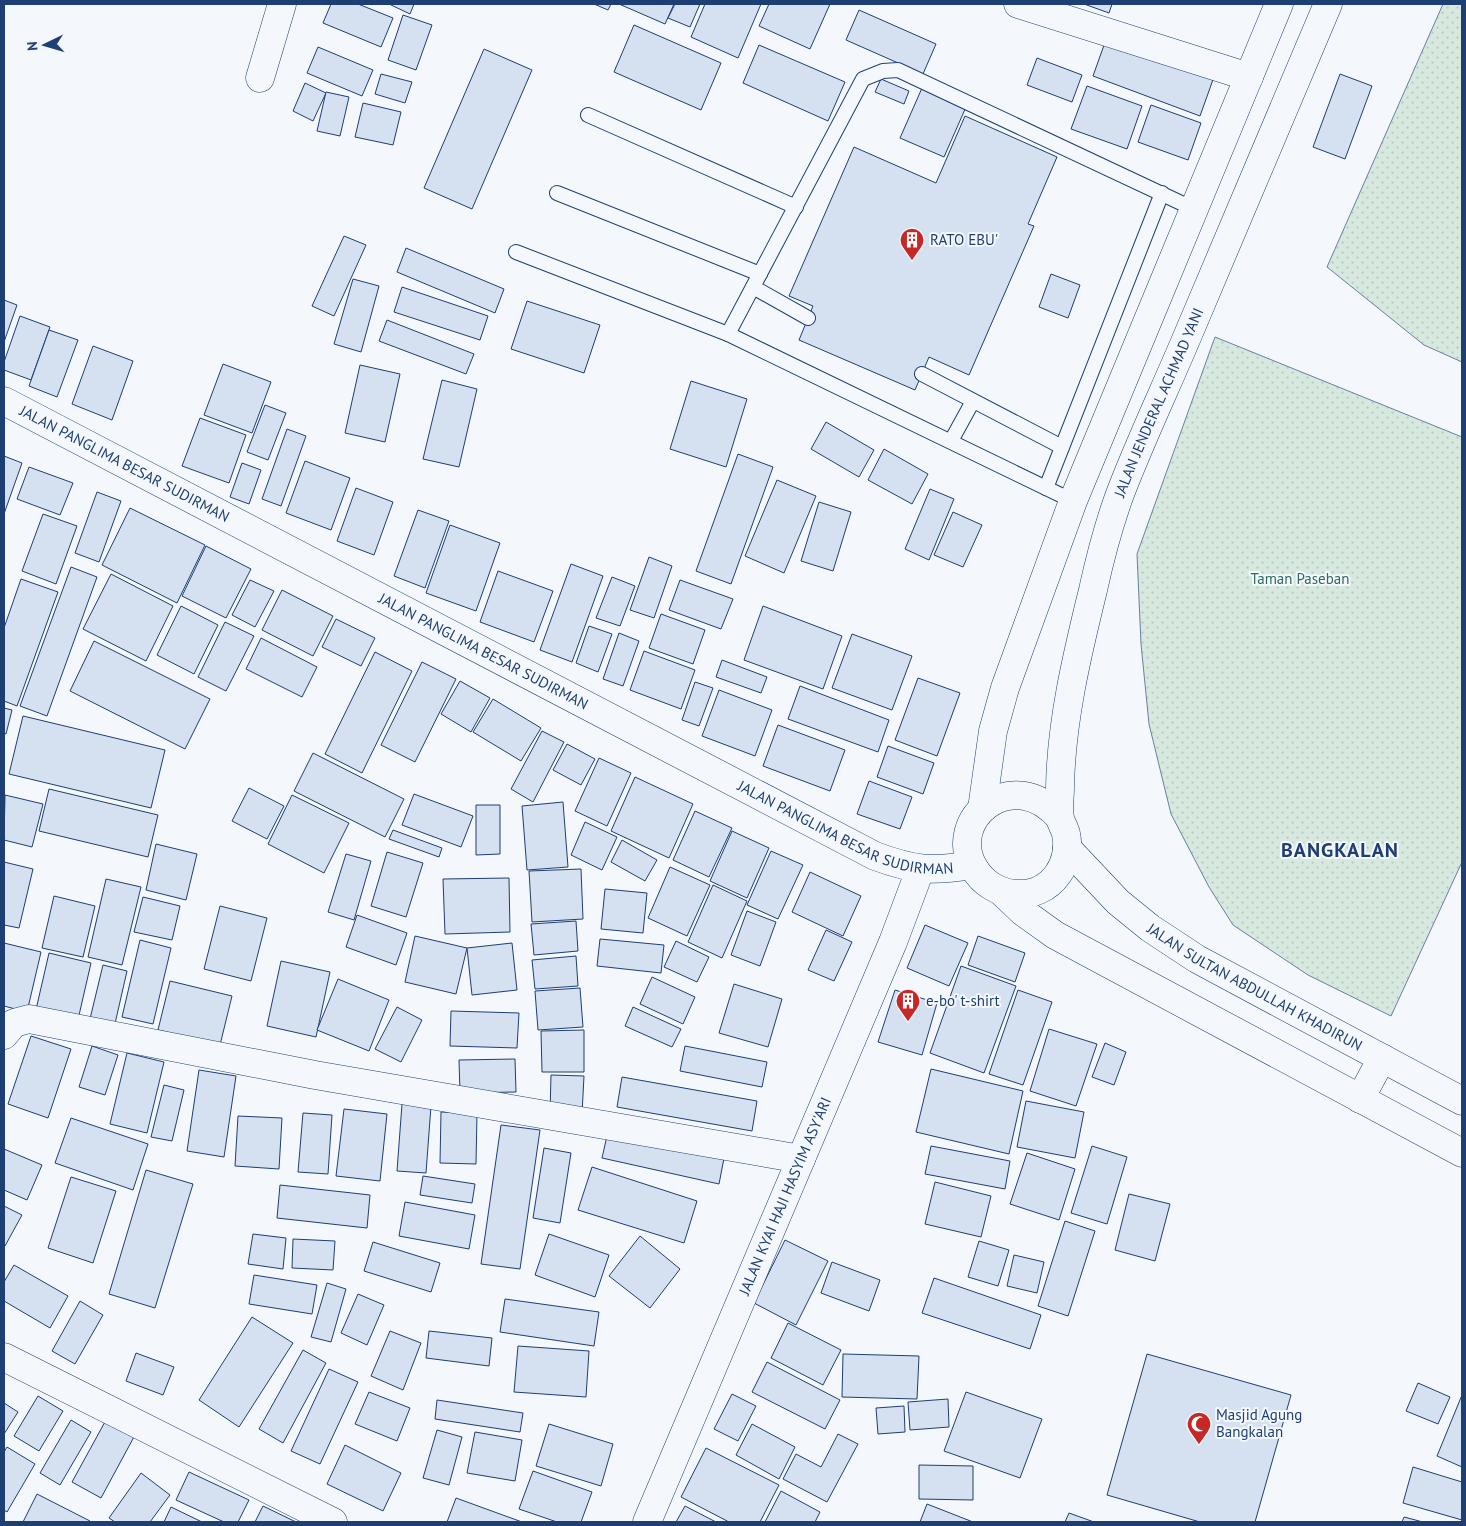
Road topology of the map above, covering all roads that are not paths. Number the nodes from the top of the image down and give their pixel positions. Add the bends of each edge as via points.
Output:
1 (282, 4) edge
2 (1018, 4) edge
3 (1279, 4) edge
4 (1328, 4) edge
5 (1249, 77) junction
6 (260, 78) dead end
7 (588, 115) dead end
8 (557, 193) dead end
9 (1162, 194) junction
10 (796, 207) junction
11 (1194, 209) junction
12 (516, 252) dead end
13 (760, 274) junction
14 (753, 287) junction
15 (808, 318) dead end
16 (728, 334) junction
17 (922, 374) dead end
18 (4, 401) edge
19 (973, 401) junction
20 (951, 442) junction
21 (1062, 447) junction
22 (1046, 488) junction
23 (1073, 501) junction
24 (982, 809) junction
25 (1060, 818) junction
26 (1067, 848) junction
27 (972, 865) junction
28 (920, 870) junction
29 (1003, 892) junction
30 (4, 1035) edge
31 (1382, 1058) junction
32 (1360, 1099) junction
33 (1462, 1101) edge
34 (1462, 1153) edge
35 (800, 1160) junction
36 (4, 1357) edge
37 (333, 1522) edge
38 (647, 1522) edge

1 - 6 main road
2 - 5 main road
3 - 5 main road
4 - 25 main road, JALAN JENDERAL ACHMAD YANI via 1120,496 1093,589 1065,723 1060,762
5 - 11 main road
7 - 10 lane
8 - 13 lane
9 - 10 lane via 898,70 883,71 863,79
9 - 11 lane
9 - 21 lane
10 - 13 lane
11 - 23 main road
12 - 16 lane
13 - 14 lane
14 - 15 lane
14 - 16 lane
16 - 20 lane
17 - 19 lane
18 - 28 main road, JALAN PANGLIMA BESAR SUDIRMAN via 875,856
19 - 20 lane
19 - 21 lane
20 - 22 lane
21 - 22 lane
22 - 23 lane
23 - 24 main road via 1005,688 993,731
24 - 25 main road via 994,800 1023,794 1050,806
24 - 27 main road via 968,835
25 - 26 main road
26 - 29 main road via 1057,875 1047,885 1020,895
26 - 31 main road, JALAN SULTAN ABDULLAH KHADIRUN via 1118,902 1150,928 1197,959
27 - 28 main road, JALAN PANGLIMA BESAR SUDIRMAN
27 - 29 main road via 990,887
28 - 35 main road, JALAN KYAI HAJI HASYIM ASY'ARI via 893,942
29 - 32 main road via 1023,912 1055,935
30 - 35 main road via 14,1022 29,1019 315,1076
31 - 32 main road
31 - 33 main road, JALAN SULTAN ABDULLAH KHADIRUN
32 - 34 main road
35 - 38 main road, JALAN KYAI HAJI HASYIM ASY'ARI
36 - 37 main road

